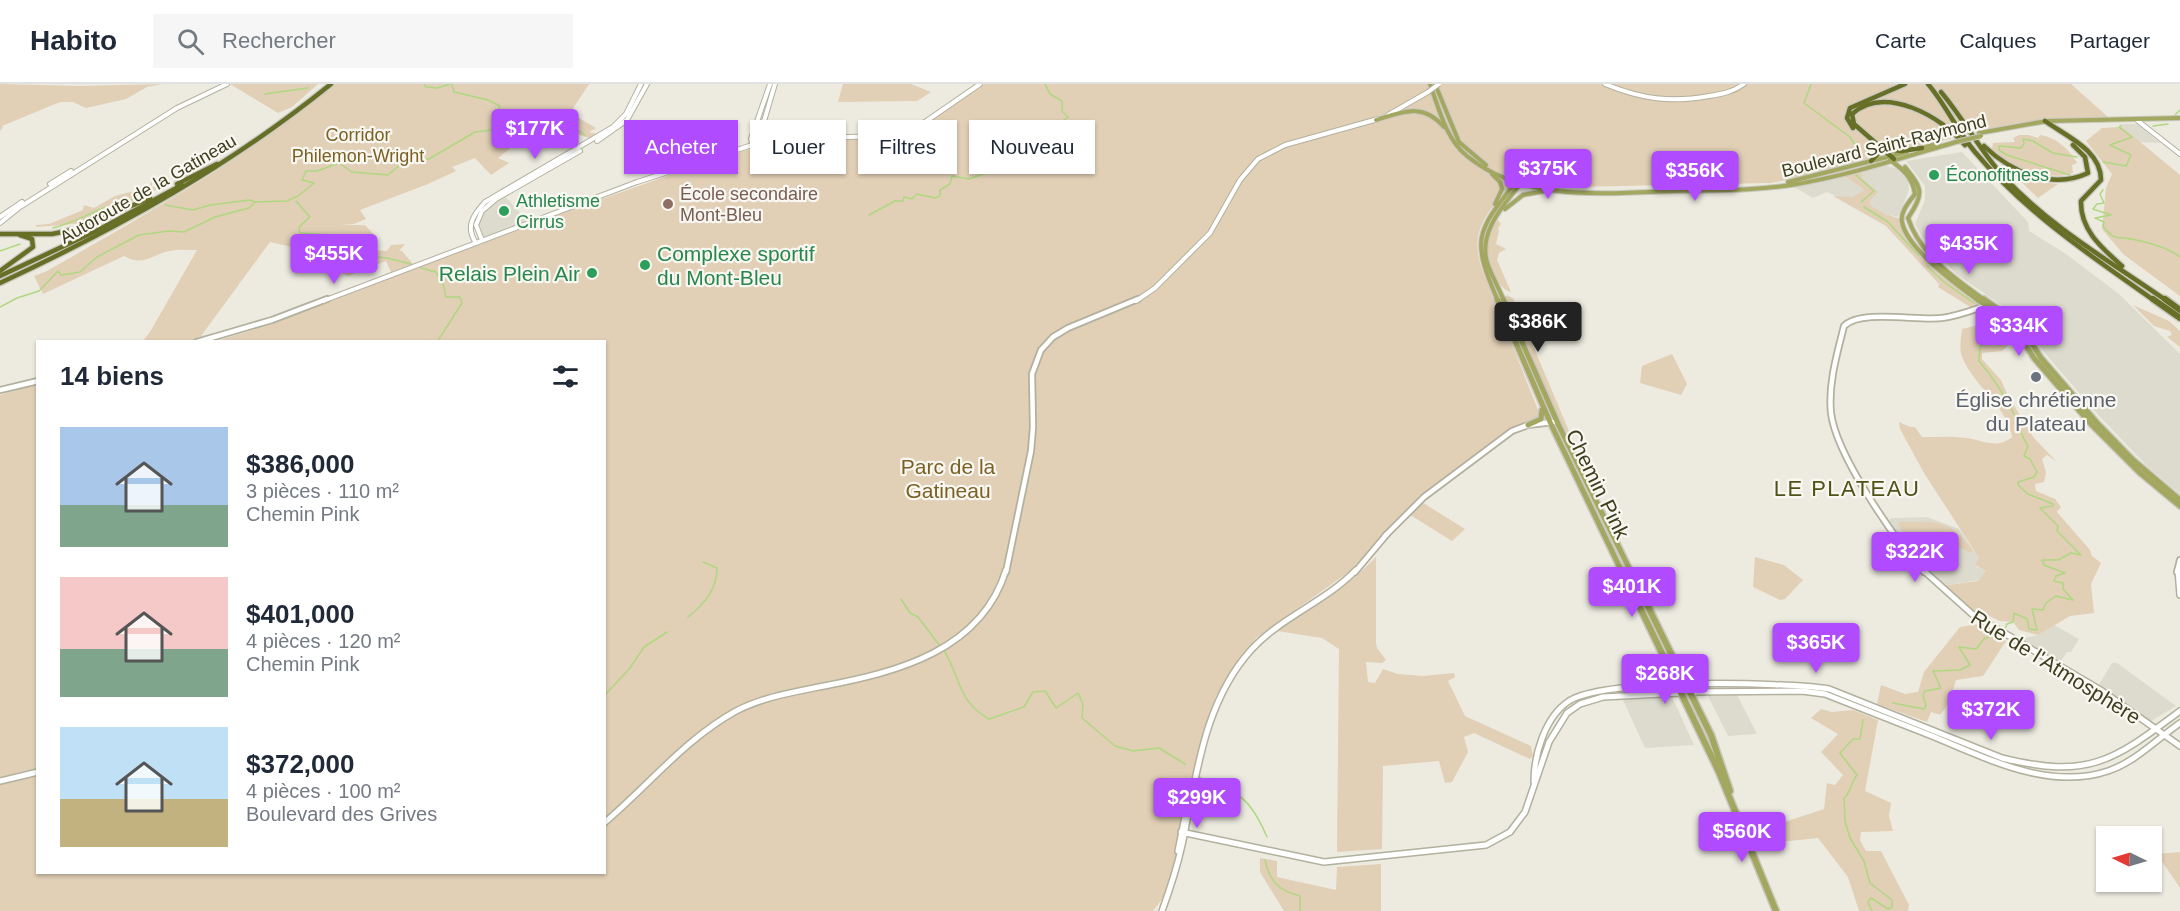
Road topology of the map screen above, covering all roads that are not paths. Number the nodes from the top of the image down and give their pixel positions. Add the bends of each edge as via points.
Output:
1 (220, 84) edge
2 (227, 84) edge
3 (329, 84) edge
4 (641, 84) edge
5 (647, 84) edge
6 (770, 84) edge
7 (775, 84) edge
8 (980, 84) edge
9 (1430, 84) edge
10 (1437, 84) edge
11 (1605, 84) edge
12 (1744, 84) edge
13 (1905, 84) edge
14 (1928, 84) edge
15 (1933, 84) edge
16 (1959, 115) junction
17 (2180, 119) edge
18 (758, 120) edge
19 (764, 120) edge
20 (1376, 120) junction
21 (2138, 120) junction
22 (2044, 123) junction
23 (846, 138) edge
24 (1453, 141) junction
25 (1955, 141) junction
26 (750, 146) edge
27 (1875, 147) junction
28 (1922, 148) junction
29 (2180, 152) edge
30 (1916, 154) junction
31 (1890, 158) junction
32 (1873, 163) junction
33 (217, 164) junction
34 (1478, 165) junction
35 (1904, 170) junction
36 (1911, 172) junction
37 (1520, 181) junction
38 (1578, 192) junction
39 (0, 217) edge
40 (1488, 217) junction
41 (1495, 218) junction
42 (0, 223) edge
43 (0, 235) edge
44 (482, 240) junction
45 (476, 243) junction
46 (2072, 243) junction
47 (0, 271) edge
48 (0, 276) edge
49 (0, 284) edge
50 (1989, 305) junction
51 (2180, 310) edge
52 (2180, 318) edge
53 (204, 340) edge
54 (1526, 370) junction
55 (36, 381) edge
56 (0, 390) edge
57 (1553, 422) junction
58 (1528, 425) junction
59 (2180, 500) edge
60 (2180, 506) edge
61 (2180, 560) edge
62 (2180, 595) edge
63 (1680, 689) junction
64 (1688, 689) junction
65 (2180, 711) edge
66 (2180, 723) edge
67 (2155, 729) junction
68 (2163, 735) junction
69 (2180, 746) edge
70 (36, 772) edge
71 (0, 781) edge
72 (1534, 785) junction
73 (1734, 804) junction
74 (606, 821) edge
75 (1183, 832) junction
76 (1162, 911) edge
77 (1776, 911) edge

1 - 39 street via 174,106
2 - 42 street via 171,111
3 - 33 highway, Autoroute de la Gatineau
3 - 49 highway, Autoroute de la Gatineau via 274,129 211,172 126,221
4 - 45 street via 626,114 614,127 485,202 470,225
5 - 44 street via 632,114 620,127 487,205 476,225
6 - 18 street
7 - 19 street
8 - 23 street via 923,123 898,134
9 - 24 main road, Boulevard Saint-Raymond
10 - 20 street, bridge via 1401,109
10 - 37 main road, Boulevard Saint-Raymond via 1462,145 1482,162
11 - 12 street via 1640,97 1674,102 1727,92
13 - 27 highway via 1856,104 1847,113 1849,123
14 - 46 highway via 1992,173 2025,206
15 - 16 highway
16 - 22 highway via 1989,152 2015,169 2059,180 2087,174 2088,164 2081,152
16 - 51 highway via 1996,168 2030,201
17 - 21 main road, Boulevard Saint-Raymond
20 - 24 main road via 1411,110 1426,112 1438,118
20 - 74 street via 1286,145 1258,159 1242,177 1210,232 1149,293 1069,328 1044,346 1033,368 1033,435 1008,565 998,595 966,632 929,657 896,670 737,710 693,740
21 - 22 main road, Boulevard Saint-Raymond
21 - 29 street
22 - 25 main road, Boulevard Saint-Raymond, bridge
22 - 51 highway via 2091,154 2101,167 2101,180 2086,194 2080,207 2089,231 2123,267
24 - 34 main road, Boulevard Saint-Raymond
25 - 28 main road, Boulevard Saint-Raymond
25 - 30 main road, Boulevard Saint-Raymond
26 - 44 street via 637,182
27 - 28 highway via 1901,151
27 - 31 highway
27 - 32 highway via 1878,154
27 - 46 highway via 1852,119 1860,106 1890,104 1928,114 1952,130 2015,199
28 - 31 main road, Boulevard Saint-Raymond
30 - 31 main road, Boulevard Saint-Raymond
30 - 36 main road via 1903,161
31 - 32 main road, Boulevard Saint-Raymond
31 - 35 main road
31 - 36 main road
32 - 35 main road
32 - 37 main road, Boulevard Saint-Raymond via 1788,182 1743,186 1573,189
32 - 38 main road, Boulevard Saint-Raymond via 1808,182 1765,188
33 - 43 highway via 89,225 53,234 20,231
33 - 48 highway, Autoroute de la Gatineau via 106,226
34 - 37 main road, Boulevard Saint-Raymond
34 - 40 main road via 1502,186
35 - 50 main road via 1915,190 1901,219 1905,232 1940,272
36 - 50 main road via 1921,193 1908,218 1913,233 1946,271
37 - 38 main road, Boulevard Saint-Raymond
37 - 40 main road, Chemin Pink
37 - 41 main road, Chemin Pink
38 - 41 main road via 1527,193
40 - 54 main road, Chemin Pink via 1479,240 1481,261
41 - 57 main road, Chemin Pink via 1485,237 1487,262
43 - 47 highway via 24,236 34,243 24,256
44 - 45 street
45 - 53 street via 272,320
46 - 52 highway
50 - 59 main road via 2023,328 2041,358 2104,431
50 - 60 main road via 2016,328 2033,357 2099,433
50 - 67 street, Rue de l'Atmosphère via 1940,318 1849,321 1844,326 1831,417 1881,519 1925,577 1984,622 2103,692
54 - 57 main road, Chemin Pink
54 - 58 main road via 1543,415
55 - 56 street
57 - 58 street
57 - 63 main road, Chemin Pink
57 - 64 main road, Chemin Pink
58 - 75 street via 1512,431 1431,491 1354,572 1279,625 1242,661 1221,697 1204,739
61 - 62 street
63 - 64 street
63 - 72 street via 1598,699 1577,706 1556,728
63 - 72 street via 1606,690 1578,696 1565,704 1546,730
63 - 73 main road, Chemin Pink
64 - 67 street via 1818,686 1996,755 2048,768 2102,764
64 - 68 street via 1821,694 1999,763 2057,776 2110,771
64 - 73 main road, Chemin Pink via 1720,756
65 - 67 street
66 - 68 street
67 - 68 street, Rue de l'Atmosphère
68 - 69 street, Rue de l'Atmosphère
70 - 71 street
72 - 75 street via 1516,827 1501,839 1476,847 1324,862
73 - 77 main road, Chemin Pink
75 - 76 street

